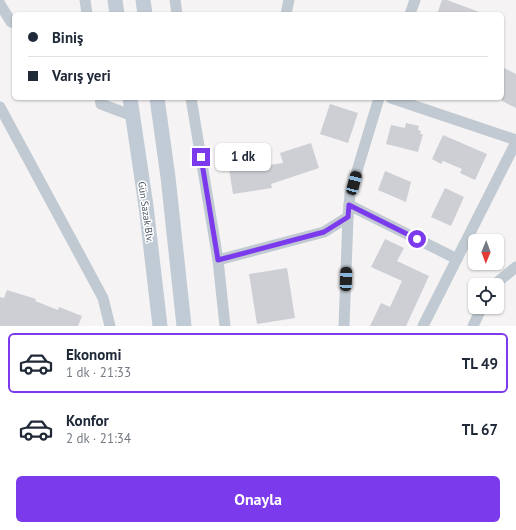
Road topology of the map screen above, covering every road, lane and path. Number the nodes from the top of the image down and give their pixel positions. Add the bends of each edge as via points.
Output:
1 (85, 0) edge
2 (115, 0) edge
3 (143, 0) edge
4 (175, 0) edge
5 (289, 0) edge
6 (415, 0) edge
7 (0, 4) edge
8 (86, 12) edge
9 (117, 12) edge
10 (145, 12) edge
11 (177, 12) edge
12 (286, 12) edge
13 (411, 12) edge
14 (8, 22) edge
15 (100, 100) edge
16 (130, 100) edge
17 (157, 100) edge
18 (191, 100) edge
19 (378, 100) edge
20 (397, 100) edge
21 (0, 107) edge
22 (133, 116) junction
23 (516, 141) edge
24 (349, 205) junction
25 (348, 217) junction
26 (457, 259) junction
27 (218, 260) junction
28 (516, 267) edge
29 (503, 278) edge
30 (479, 314) edge
31 (110, 326) edge
32 (160, 326) edge
33 (184, 326) edge
34 (225, 326) edge
35 (344, 326) edge
36 (423, 326) edge
37 (473, 326) edge

1 - 8 street
2 - 9 main road
3 - 10 main road
4 - 11 street
5 - 12 street
6 - 13 street
7 - 14 street
15 - 22 street via 101,104
16 - 22 main road, Gün Sazak Blv.
17 - 33 main road
18 - 27 street
19 - 24 street via 350,194
20 - 23 street
21 - 31 street via 103,298
22 - 32 main road, Gün Sazak Blv.
23 - 26 street
24 - 25 street
24 - 26 street
25 - 27 street via 324,232
25 - 35 street
26 - 36 street
27 - 34 street
28 - 29 street
30 - 37 street

